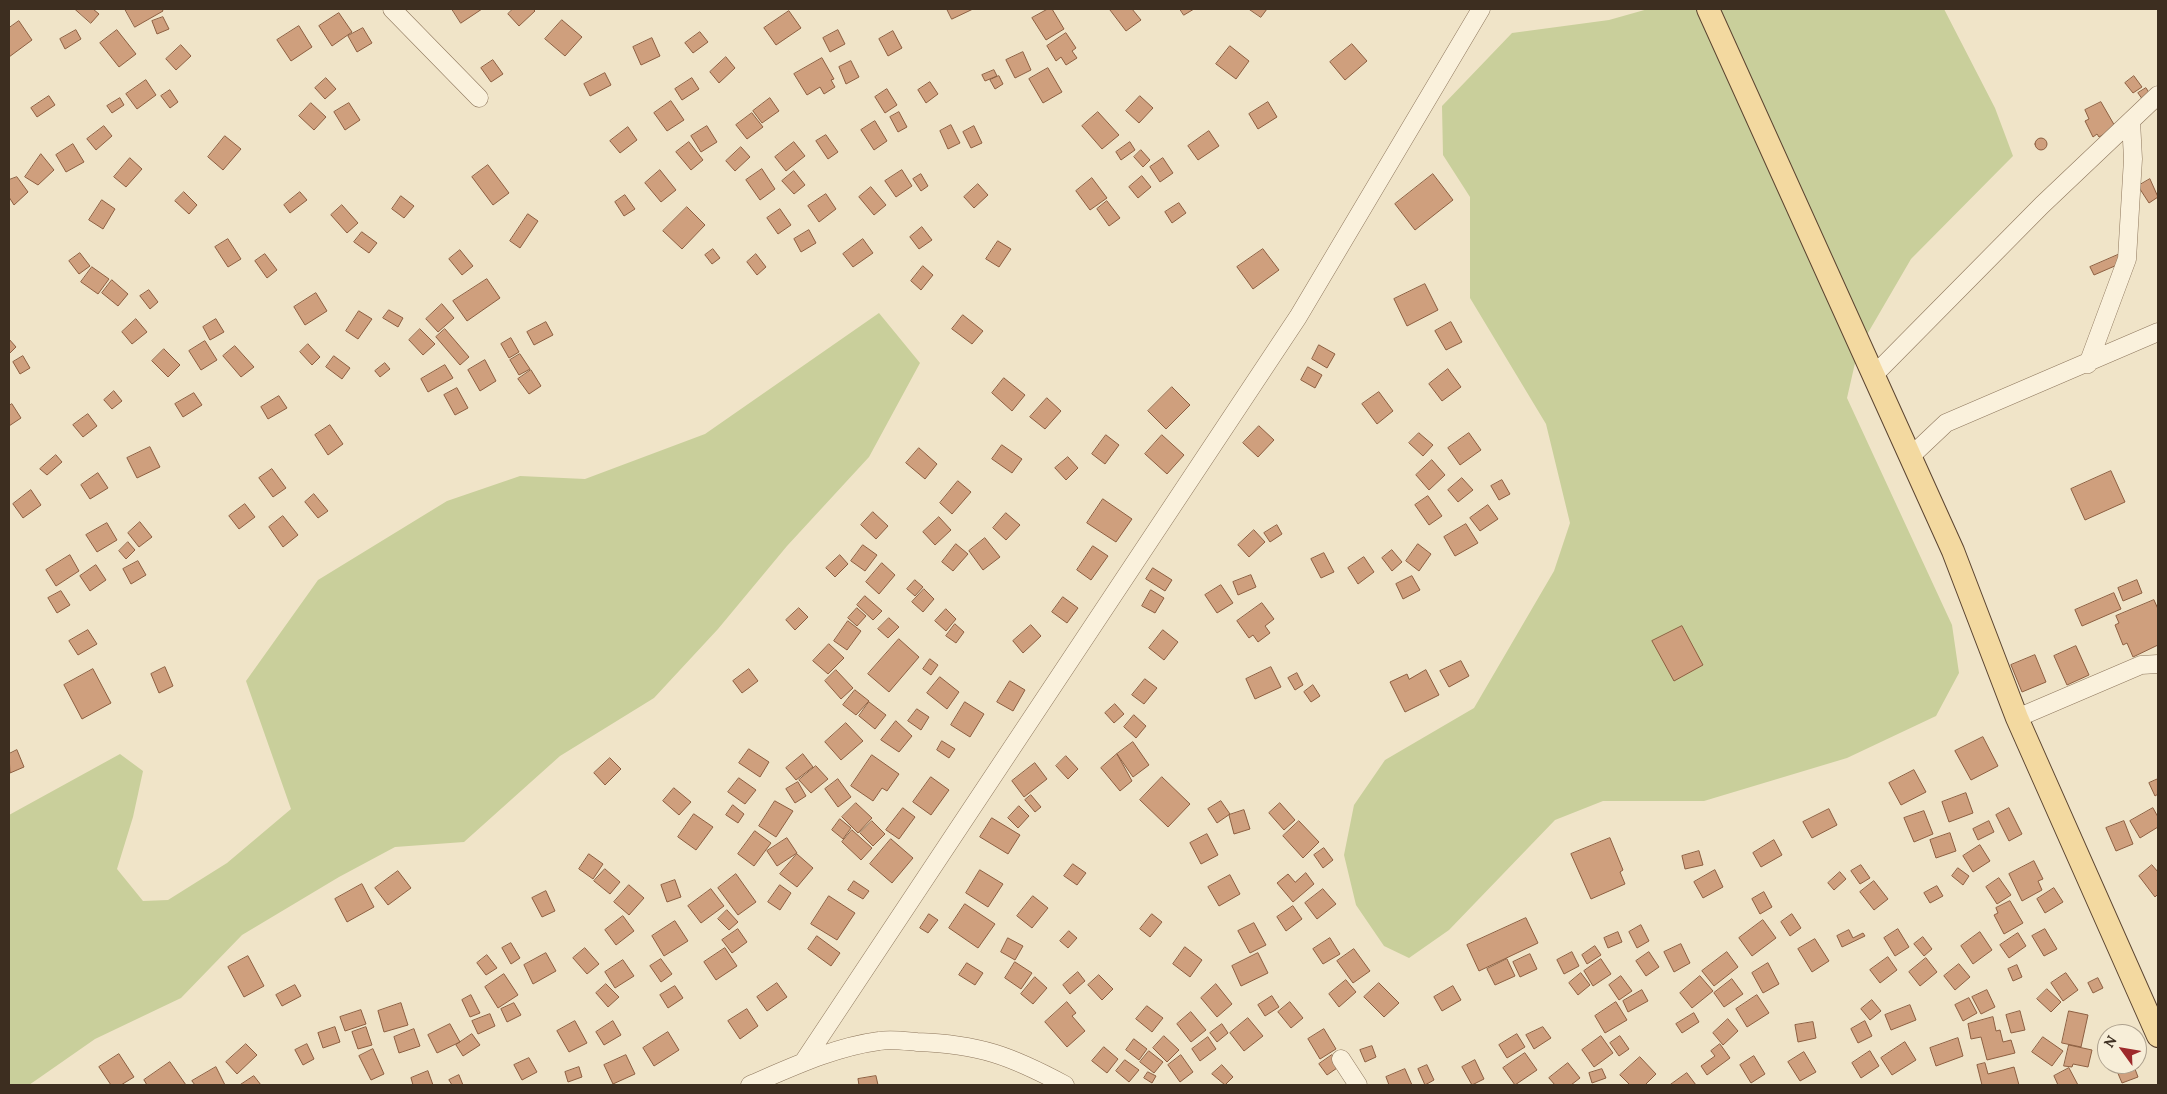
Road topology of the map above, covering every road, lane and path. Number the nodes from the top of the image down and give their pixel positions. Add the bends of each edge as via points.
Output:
1 (392, 9) edge
2 (1481, 9) edge
3 (1708, 9) edge
4 (2158, 95) edge
5 (479, 98) dead end
6 (2131, 121) junction
7 (2158, 332) edge
8 (2088, 364) junction
9 (1874, 376) junction
10 (1910, 457) junction
11 (2158, 664) edge
12 (2017, 718) junction
13 (2158, 1036) edge
14 (1341, 1058) dead end
15 (804, 1061) junction
16 (750, 1085) edge
17 (1065, 1085) edge
18 (1358, 1085) edge

1 - 5 street
2 - 15 street via 1298,317
3 - 9 main road
4 - 6 street
6 - 8 street via 2133,159 2127,259
6 - 9 street via 2042,205
7 - 8 street
8 - 10 street via 1946,423
9 - 10 main road
10 - 12 main road via 1953,551
11 - 12 street via 2142,665
12 - 13 main road
14 - 18 street
15 - 16 street
15 - 17 street via 881,1040 942,1043 988,1050

